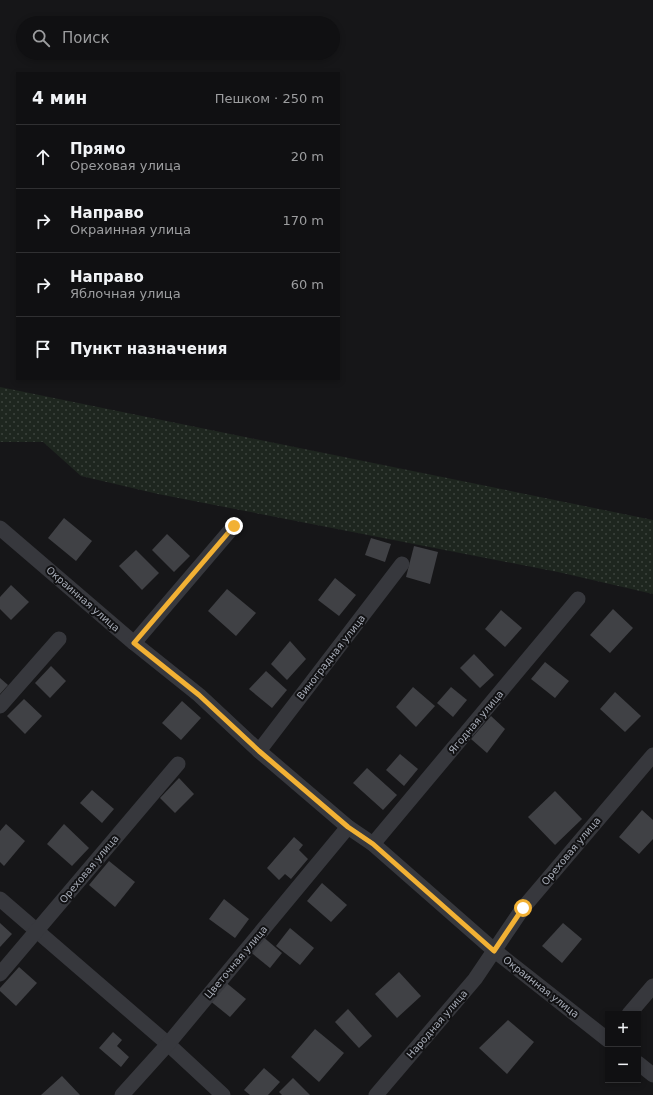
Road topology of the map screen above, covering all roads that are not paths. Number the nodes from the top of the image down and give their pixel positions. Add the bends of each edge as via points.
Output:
1 (234, 526) dead end
2 (0, 528) edge
3 (402, 564) dead end
4 (578, 599) dead end
5 (59, 639) dead end
6 (134, 643) junction
7 (0, 706) edge
8 (259, 751) junction
9 (653, 755) edge
10 (178, 764) dead end
11 (348, 827) junction
12 (373, 844) junction
13 (0, 899) edge
14 (37, 931) junction
15 (494, 951) junction
16 (0, 974) edge
17 (653, 986) edge
18 (632, 1011) edge
19 (605, 1037) edge
20 (168, 1044) junction
21 (641, 1065) edge
22 (653, 1075) edge
23 (122, 1095) edge
24 (223, 1095) edge
25 (376, 1095) edge

1 - 6 street
2 - 6 street, Окраинная улица
3 - 8 street, Виноградная улица
4 - 12 street, Ягодная улица
5 - 7 street
6 - 8 street, Окраинная улица via 199,695
8 - 11 street, Окраинная улица
9 - 15 street, Ореховая улица via 523,908
10 - 14 street, Ореховая улица
11 - 12 street, Окраинная улица
11 - 20 street, Цветочная улица
12 - 15 street, Окраинная улица
13 - 14 street
14 - 16 street, Ореховая улица
14 - 20 street
15 - 19 street, Окраинная улица
15 - 25 street, Народная улица via 476,979
17 - 18 street
20 - 23 street, Цветочная улица
20 - 24 street
21 - 22 street

